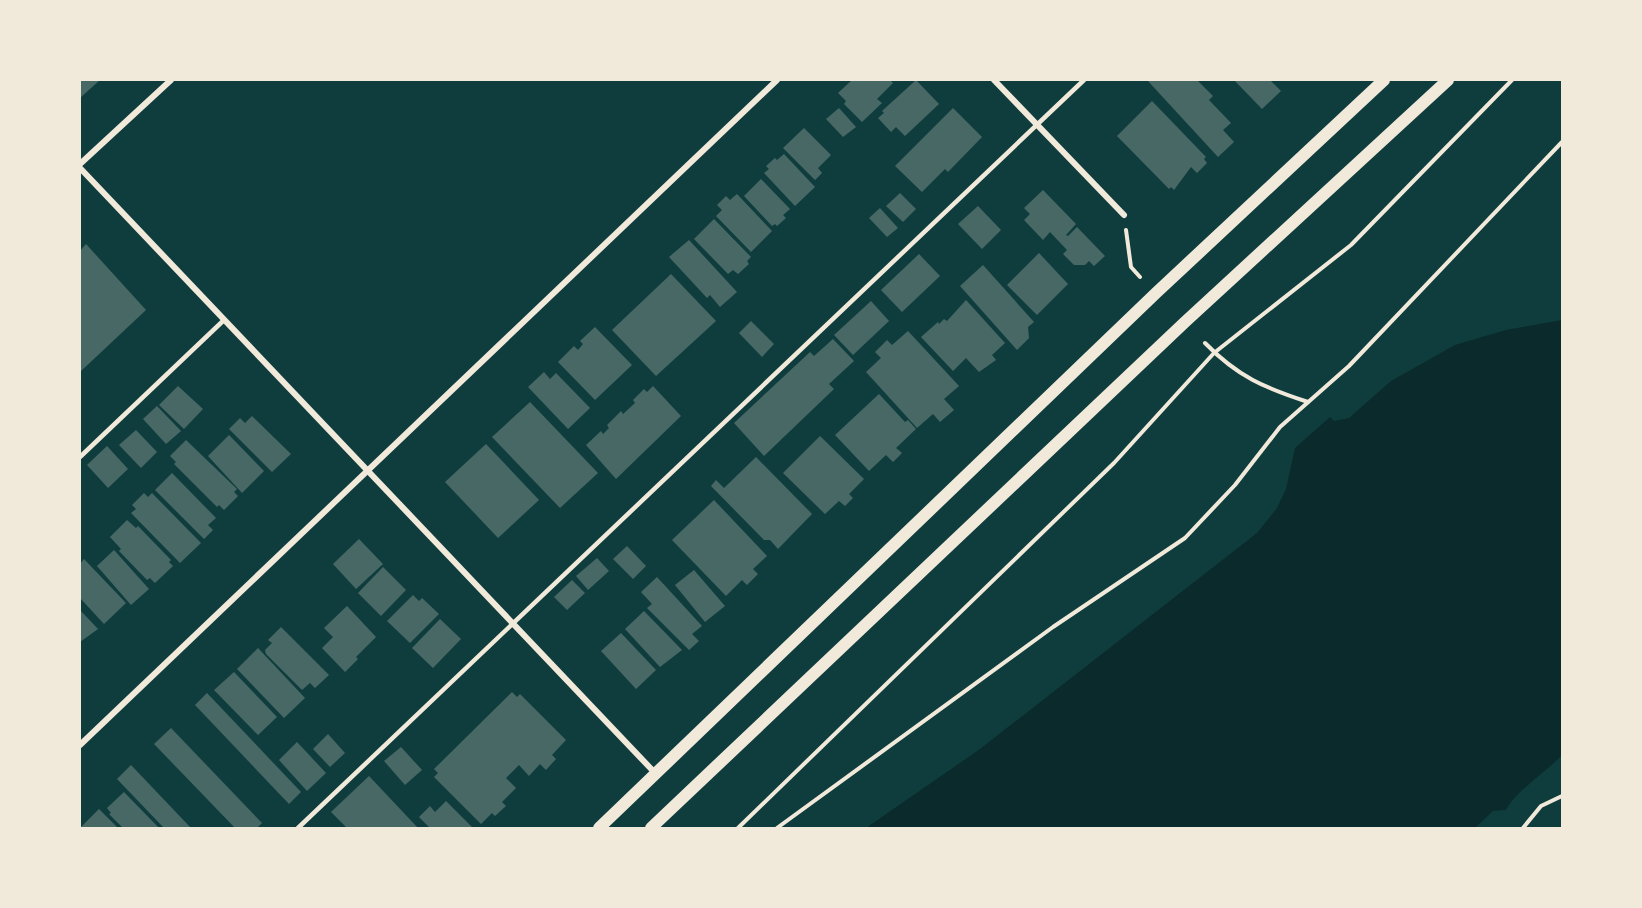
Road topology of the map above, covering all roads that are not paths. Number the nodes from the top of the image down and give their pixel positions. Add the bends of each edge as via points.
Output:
1 (171, 80) edge
2 (777, 80) edge
3 (994, 80) edge
4 (1084, 80) edge
5 (1384, 80) edge
6 (1448, 80) edge
7 (1037, 124) junction
8 (80, 166) edge
9 (1124, 214) road end
10 (224, 320) junction
11 (80, 457) edge
12 (366, 470) junction
13 (512, 623) junction
14 (80, 745) edge
15 (656, 774) junction
16 (298, 828) edge
17 (599, 828) edge
18 (651, 828) edge

1 - 8 street
2 - 12 street
3 - 7 street
4 - 7 lane
5 - 15 main road via 1156,292
6 - 18 main road via 1176,330
7 - 9 street
7 - 13 lane
8 - 10 street
10 - 11 lane
10 - 12 street
12 - 13 street
12 - 14 street
13 - 15 street
13 - 16 lane
15 - 17 main road

